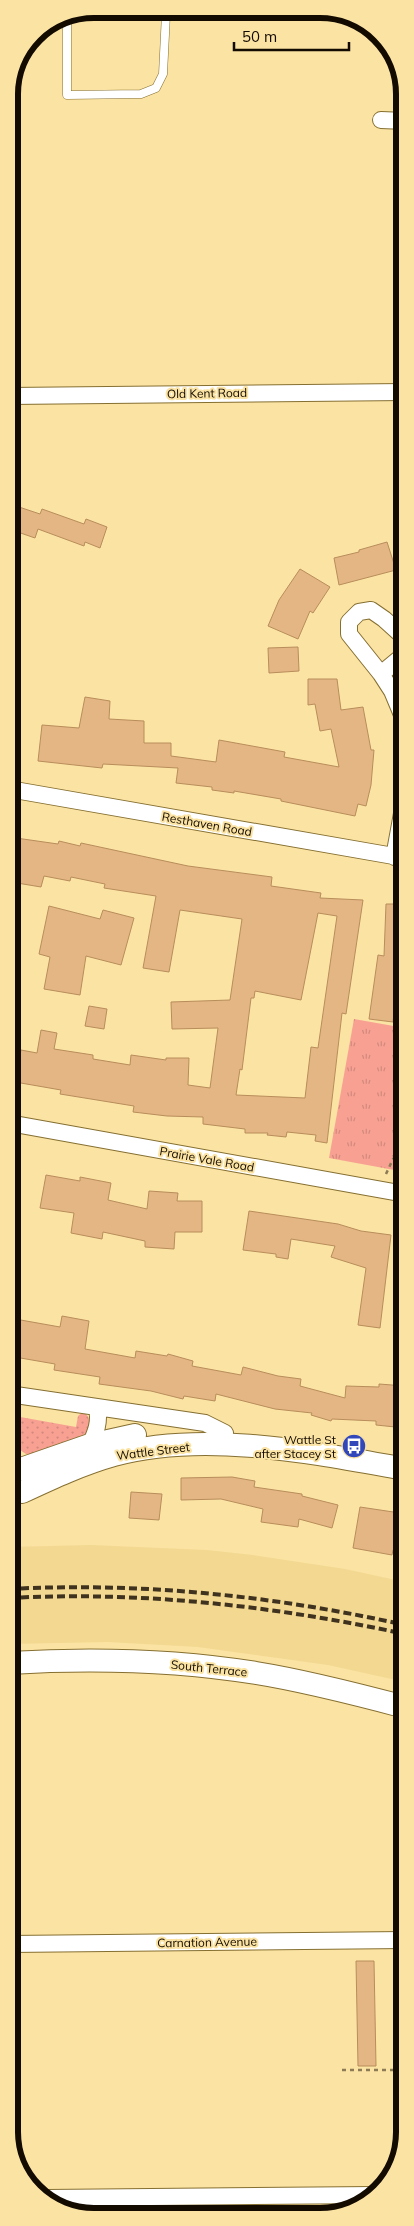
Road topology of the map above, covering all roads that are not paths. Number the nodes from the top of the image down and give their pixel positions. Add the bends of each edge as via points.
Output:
1 (166, 18) edge
2 (67, 23) edge
3 (381, 120) dead end
4 (396, 121) edge
5 (396, 392) edge
6 (18, 396) edge
7 (396, 630) edge
8 (396, 662) edge
9 (381, 674) junction
10 (396, 701) edge
11 (18, 791) edge
12 (396, 857) edge
13 (18, 1125) edge
14 (396, 1192) edge
15 (18, 1395) edge
16 (97, 1408) junction
17 (225, 1433) junction
18 (90, 1445) junction
19 (291, 1449) junction
20 (18, 1462) edge
21 (396, 1467) edge
22 (18, 1469) edge
23 (18, 1492) edge
24 (18, 1494) edge
25 (18, 1663) edge
26 (396, 1705) edge
27 (396, 1940) edge
28 (18, 1944) edge
29 (364, 2195) edge
30 (54, 2198) edge

1 - 2 lane via 162,74 156,88 141,94 68,95
3 - 4 street
5 - 6 street, Old Kent Road
7 - 9 street via 371,610 359,612 349,622 349,634
8 - 9 street
9 - 10 street
11 - 12 street, Resthaven Road
13 - 14 street, Prairie Vale Road
15 - 16 street, Wattle Street
16 - 17 street, Wattle Street via 205,1424
16 - 18 street via 97,1430
17 - 18 main road, Wattle Street via 151,1433
17 - 19 main road, Wattle Street via 256,1437
18 - 20 main road, Wattle Street
19 - 21 main road, Wattle Street
19 - 24 main road, Wattle Street via 216,1445 132,1451 101,1459
22 - 23 main road via 26,1480
25 - 26 main road, South Terrace via 90,1659 175,1663 256,1673
27 - 28 street, Carnation Avenue
29 - 30 street

